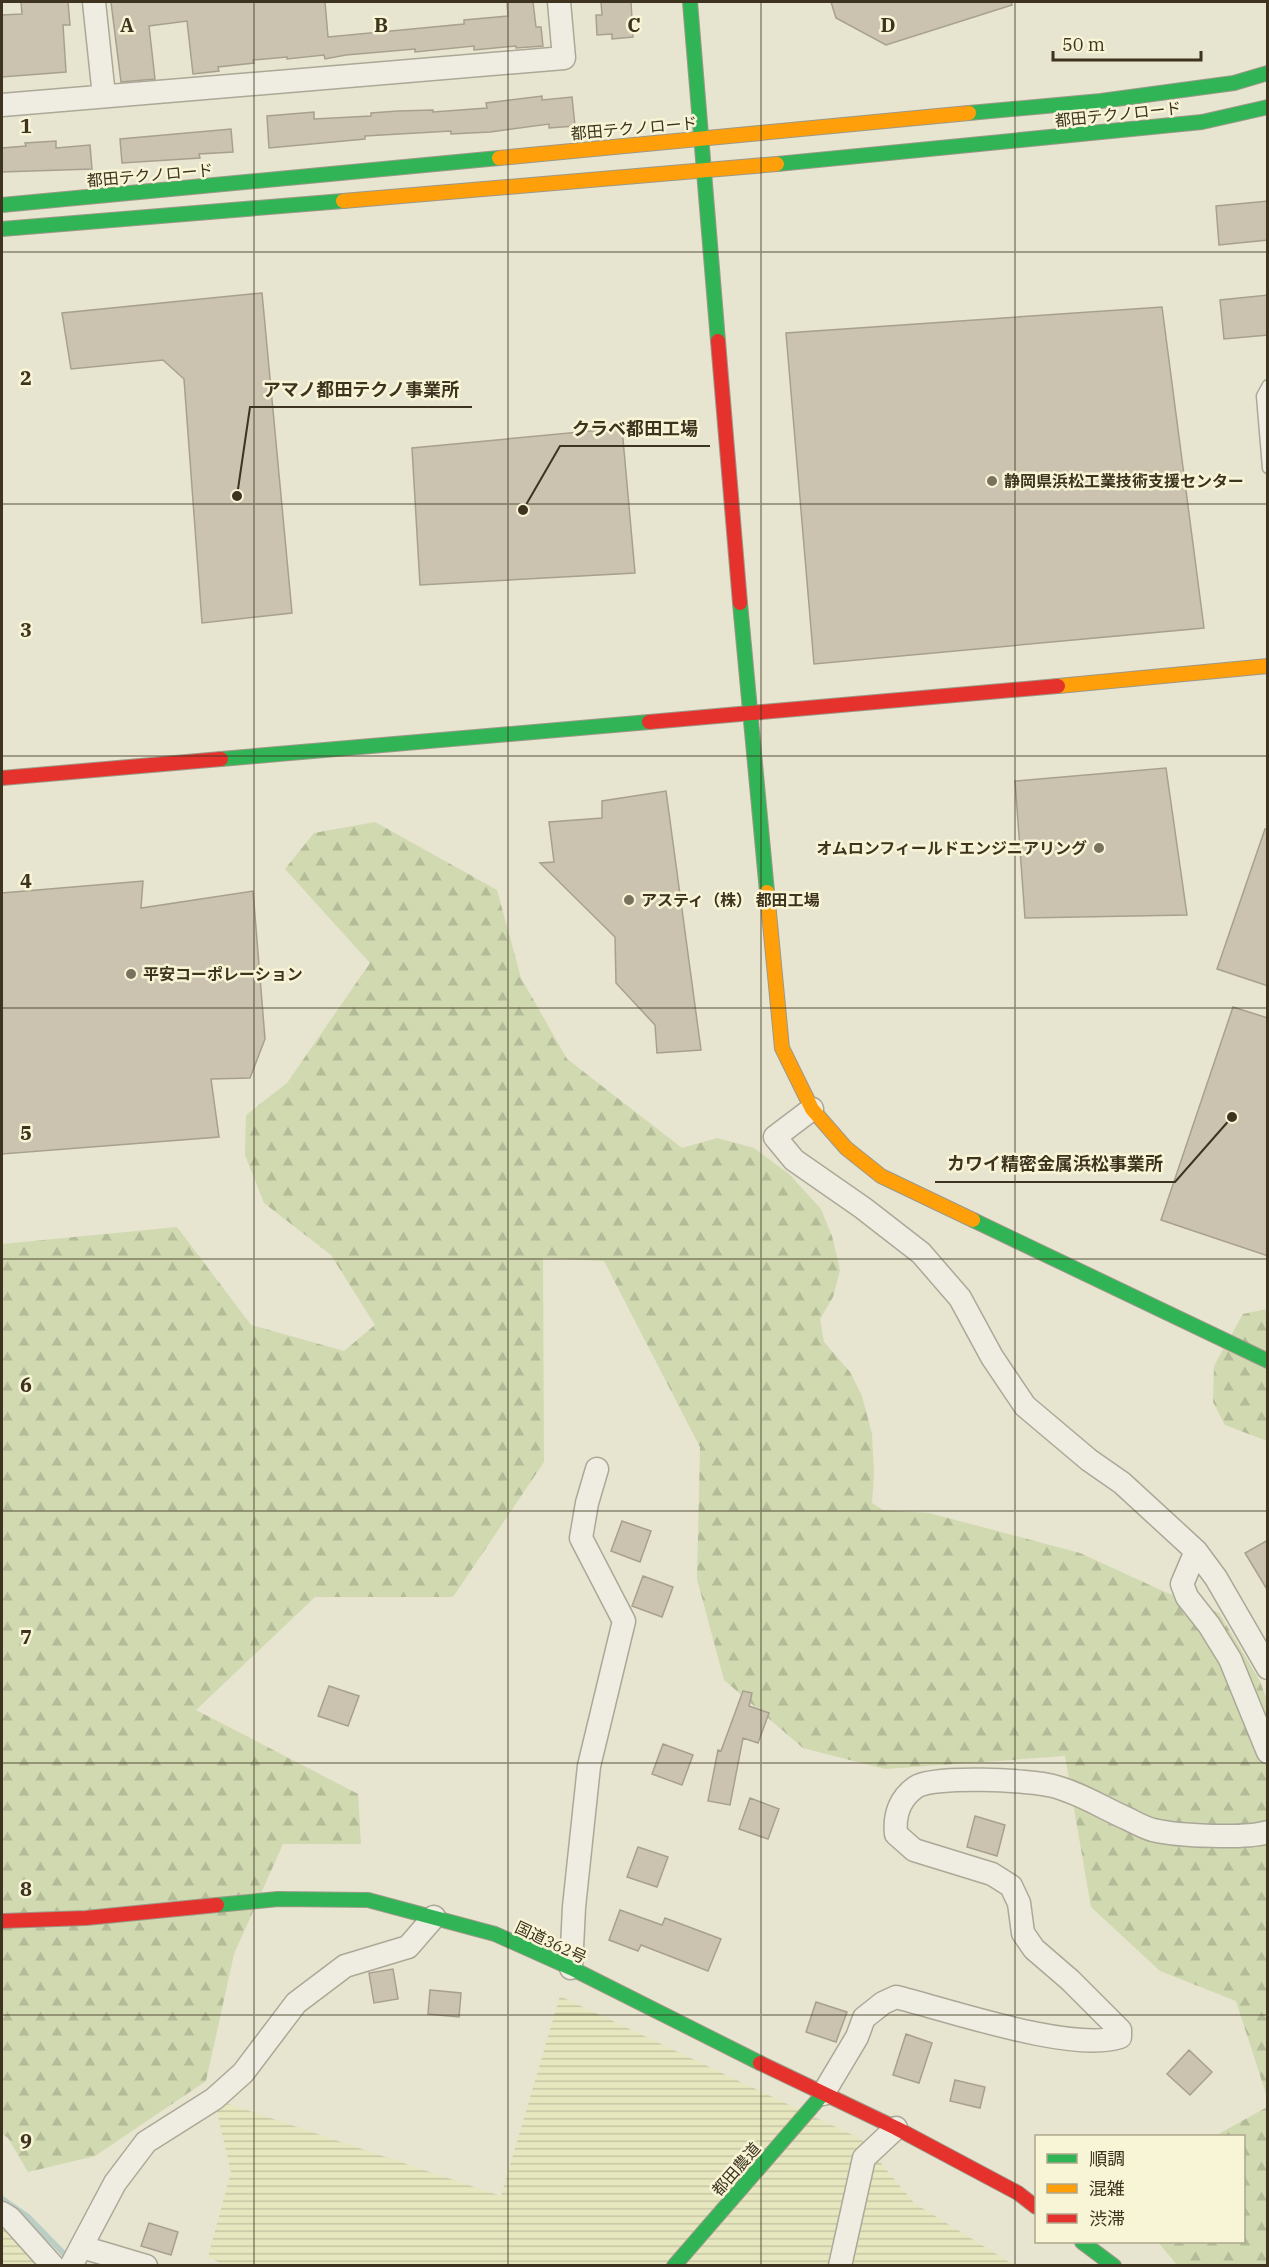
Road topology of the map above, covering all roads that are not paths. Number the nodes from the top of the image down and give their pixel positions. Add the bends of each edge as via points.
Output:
1 (94, 2) edge
2 (559, 2) edge
3 (690, 2) edge
4 (1268, 73) edge
5 (104, 96) junction
6 (2, 105) edge
7 (1268, 107) edge
8 (703, 139) junction
9 (706, 170) junction
10 (2, 205) edge
11 (2, 230) edge
12 (1268, 385) edge
13 (1268, 468) edge
14 (1268, 666) edge
15 (749, 712) junction
16 (2, 778) edge
17 (812, 1109) junction
18 (1268, 1361) edge
19 (597, 1469) dead end
20 (1196, 1551) junction
21 (1268, 1668) edge
22 (1268, 1752) edge
23 (1268, 1832) edge
24 (434, 1917) junction
25 (2, 1921) edge
26 (571, 1968) junction
27 (823, 2094) junction
28 (896, 2128) junction
29 (1035, 2206) edge
30 (2, 2213) edge
31 (1085, 2243) edge
32 (77, 2256) edge
33 (52, 2265) edge
34 (146, 2265) edge
35 (674, 2265) edge
36 (840, 2265) edge
37 (1114, 2265) edge

1 - 5 street
2 - 5 street via 564,58
3 - 8 main road
4 - 8 main road, 都田テクノロード via 1234,83 1101,101
5 - 6 street
7 - 9 main road, 都田テクノロード via 1202,122
8 - 9 main road
8 - 10 main road, 都田テクノロード
9 - 11 main road, 都田テクノロード
9 - 15 main road
12 - 13 lane via 1262,396
14 - 15 main road
15 - 16 main road
15 - 17 main road via 782,1048
17 - 18 main road via 846,1148 880,1176
17 - 20 street via 775,1137 794,1160 921,1253 960,1298 992,1357 1025,1406 1122,1483
19 - 26 street via 582,1538 624,1621 589,1766
20 - 21 street
20 - 22 street via 1182,1584 1187,1598 1230,1659
23 - 27 street via 1214,1835 1152,1830 1088,1798 1031,1781 1002,1779 918,1785 906,1796 894,1818 896,1834 914,1850 992,1875 1011,1886 1019,1903 1023,1933 1034,1949 1120,2030 1120,2037 1078,2041 896,1997 864,2018
24 - 25 main road, 国道362号 via 368,1900 278,1899 86,1918
24 - 26 main road, 国道362号 via 495,1934
24 - 32 street via 408,1947 345,1966 296,2003 243,2073 214,2099 146,2142 115,2183
26 - 27 main road, 国道362号
27 - 28 main road, 国道362号
27 - 35 main road, 都田農道
28 - 29 main road, 国道362号 via 1018,2193
28 - 36 street via 864,2158
30 - 33 street
31 - 37 main road
32 - 34 street

